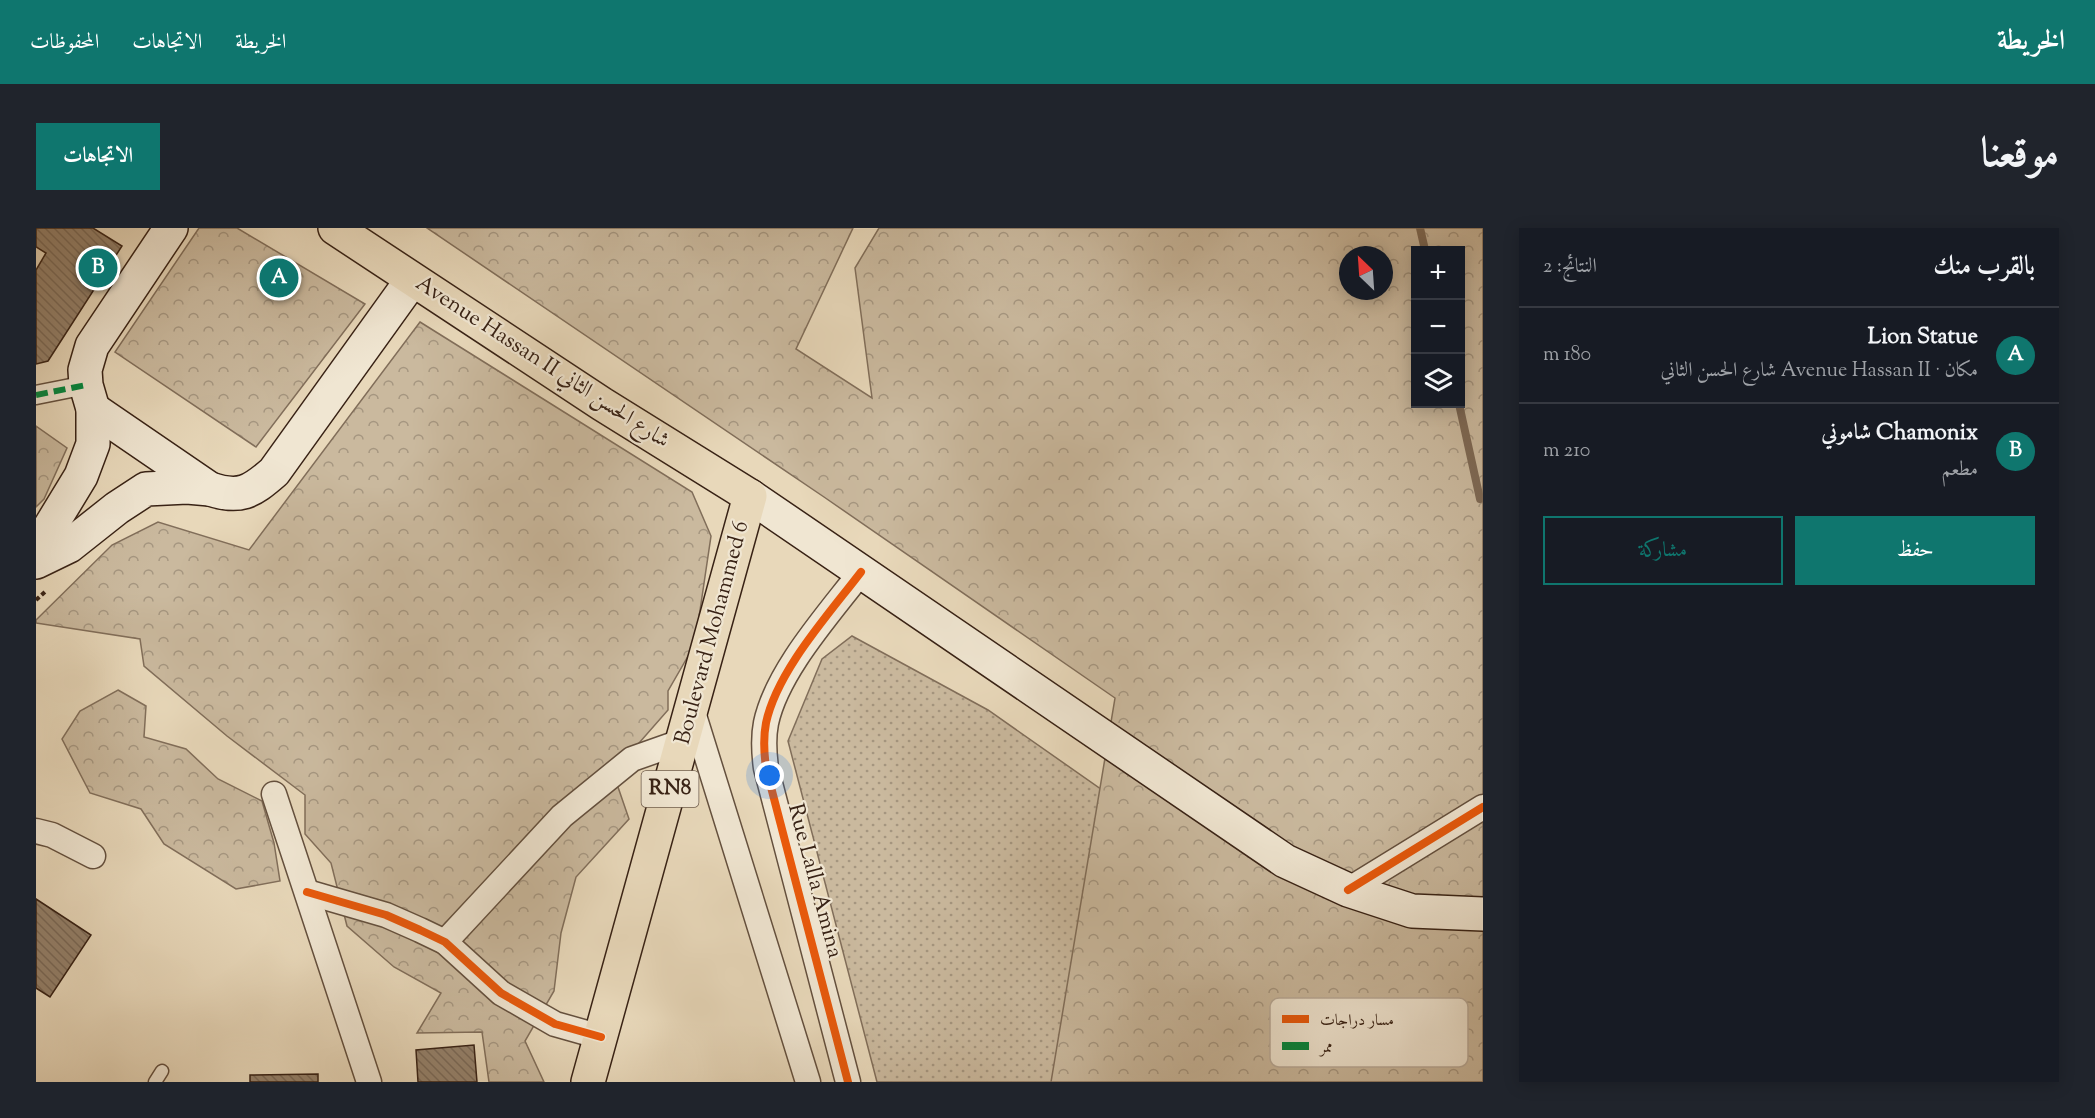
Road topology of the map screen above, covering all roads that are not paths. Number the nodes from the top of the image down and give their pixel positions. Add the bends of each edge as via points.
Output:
1 (171, 228) edge
2 (335, 228) edge
3 (412, 280) junction
4 (36, 395) edge
5 (89, 397) junction
6 (210, 489) junction
7 (750, 496) junction
8 (36, 556) edge
9 (36, 562) edge
10 (861, 572) junction
11 (692, 709) junction
12 (683, 741) junction
13 (274, 794) dead end
14 (1483, 807) edge
15 (36, 831) edge
16 (93, 856) dead end
17 (1348, 890) junction
18 (307, 892) junction
19 (1483, 914) edge
20 (445, 942) junction
21 (601, 1037) junction
22 (162, 1071) dead end
23 (155, 1082) edge
24 (369, 1082) edge
25 (588, 1082) edge
26 (808, 1082) edge
27 (848, 1082) edge

1 - 5 main road via 92,346 86,363
2 - 3 main road, Avenue Hassan II شارع الحسن الثاني
3 - 6 main road via 274,472 255,488 240,494
3 - 7 main road, Avenue Hassan II شارع الحسن الثاني
4 - 5 street
5 - 6 main road
5 - 8 main road via 93,444
6 - 9 main road via 146,489 69,546
7 - 10 main road
7 - 11 main road, Boulevard Mohammed 6 / RN8
10 - 17 main road via 1285,861
10 - 27 street, Rue Lalla Amina via 777,688 766,723 764,746 766,768
11 - 12 main road, Boulevard Mohammed 6 / RN8
11 - 26 street
12 - 20 street via 632,759 562,816
12 - 21 main road, Boulevard Mohammed 6 / RN8
13 - 18 street
14 - 17 street
15 - 16 street
17 - 19 main road via 1412,911
18 - 20 street via 386,915
18 - 24 street
20 - 21 street via 501,993 555,1024
21 - 25 main road, Boulevard Mohammed 6 / RN8
22 - 23 lane

